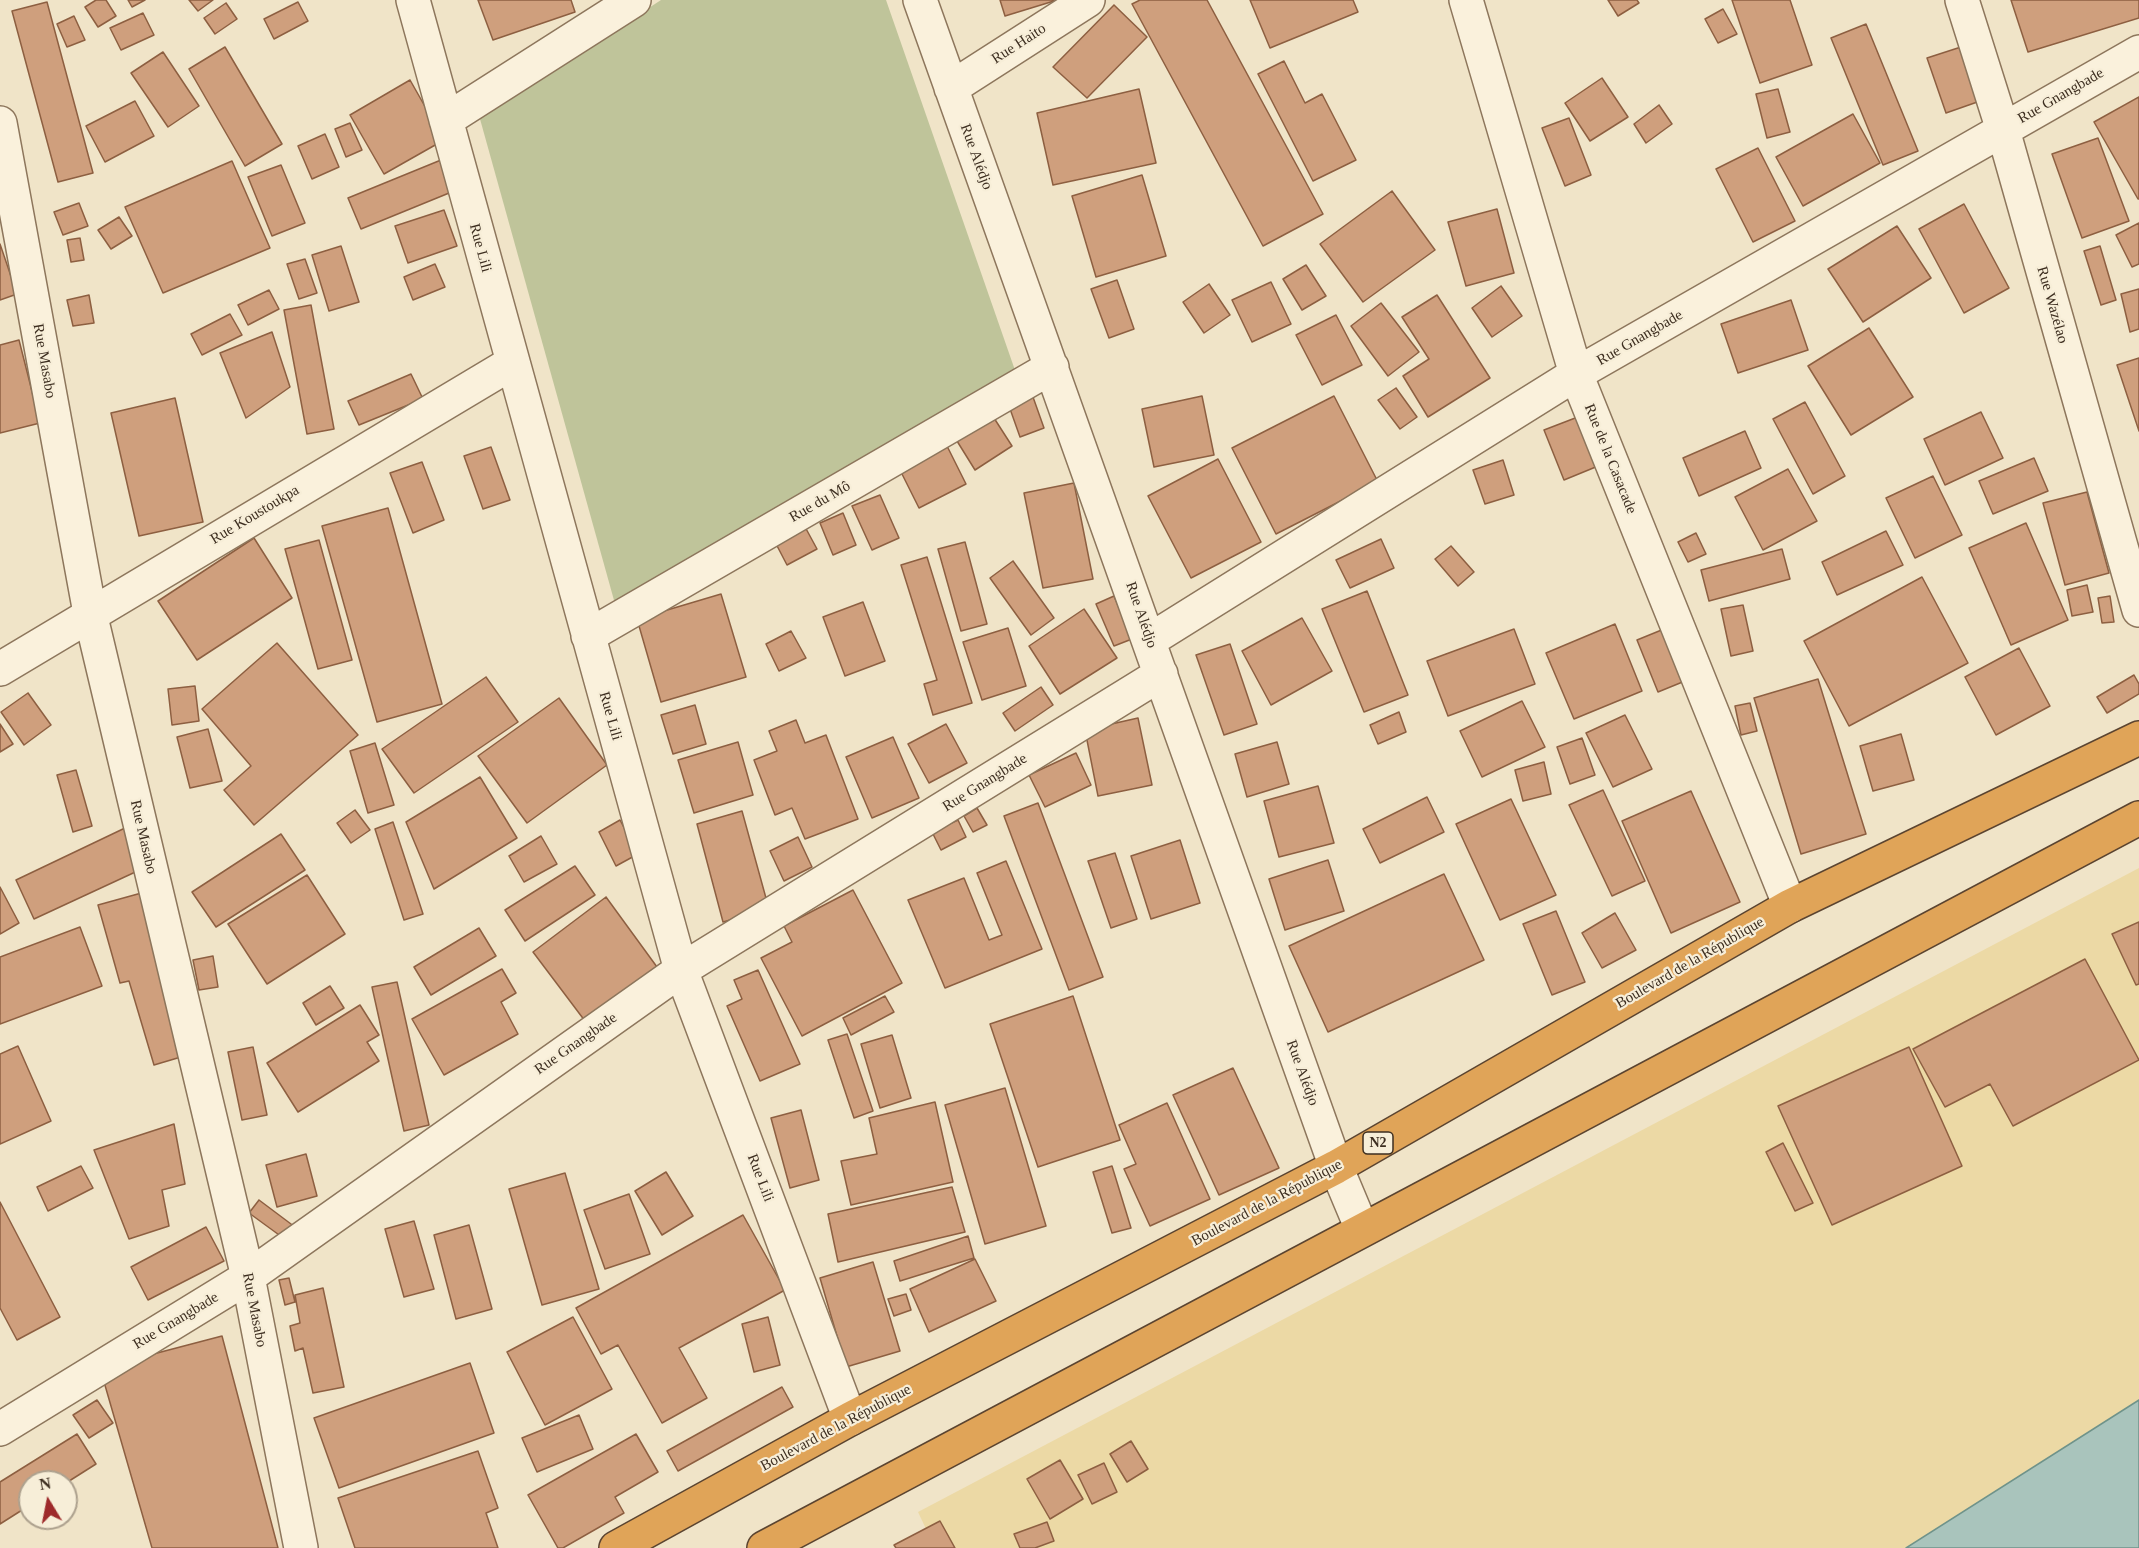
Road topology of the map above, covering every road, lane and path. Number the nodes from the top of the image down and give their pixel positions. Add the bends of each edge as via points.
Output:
1 (413, 0) edge
2 (634, 0) edge
3 (921, 0) edge
4 (1088, 0) edge
5 (1466, 0) edge
6 (1962, 0) edge
7 (2139, 52) edge
8 (951, 88) junction
9 (446, 120) junction
10 (0, 123) edge
11 (2003, 130) junction
12 (512, 363) junction
13 (1052, 367) junction
14 (1576, 374) junction
15 (2139, 610) edge
16 (90, 613) junction
17 (588, 636) junction
18 (1150, 640) junction
19 (0, 669) edge
20 (1161, 674) junction
21 (2139, 738) edge
22 (2139, 818) edge
23 (1790, 906) junction
24 (681, 969) junction
25 (1336, 1167) junction
26 (1362, 1229) junction
27 (248, 1277) junction
28 (850, 1419) junction
29 (0, 1429) edge
30 (301, 1548) edge
31 (616, 1548) edge
32 (764, 1548) edge

1 - 9 street, Rue Lili
2 - 9 street
3 - 8 street, Rue Alédjo
4 - 8 street, Rue Haito
5 - 14 street, Rue de la Casacade
6 - 11 street, Rue Wazélao
7 - 11 street, Rue Gnangbade
8 - 13 street, Rue Alédjo
9 - 12 street, Rue Lili
10 - 16 street, Rue Masabo
11 - 14 street, Rue Gnangbade
11 - 15 street, Rue Wazélao
12 - 16 street, Rue Koustoukpa
12 - 17 street, Rue Lili
13 - 17 street, Rue du Mô
13 - 18 street, Rue Alédjo
14 - 18 street, Rue Gnangbade
14 - 23 street, Rue de la Casacade
16 - 19 street, Rue Koustoukpa
16 - 27 street, Rue Masabo
17 - 24 street, Rue Lili
18 - 20 street, Rue Alédjo
20 - 24 street, Rue Gnangbade
20 - 25 street, Rue Alédjo
21 - 23 highway, Boulevard de la République / N2
22 - 26 highway
23 - 25 highway, Boulevard de la République / N2
24 - 27 street, Rue Gnangbade
24 - 28 street, Rue Lili
25 - 26 street, Rue Alédjo
25 - 28 highway, Boulevard de la République / N2
26 - 32 highway
27 - 29 street, Rue Gnangbade
27 - 30 street, Rue Masabo
28 - 31 highway, Boulevard de la République / N2

